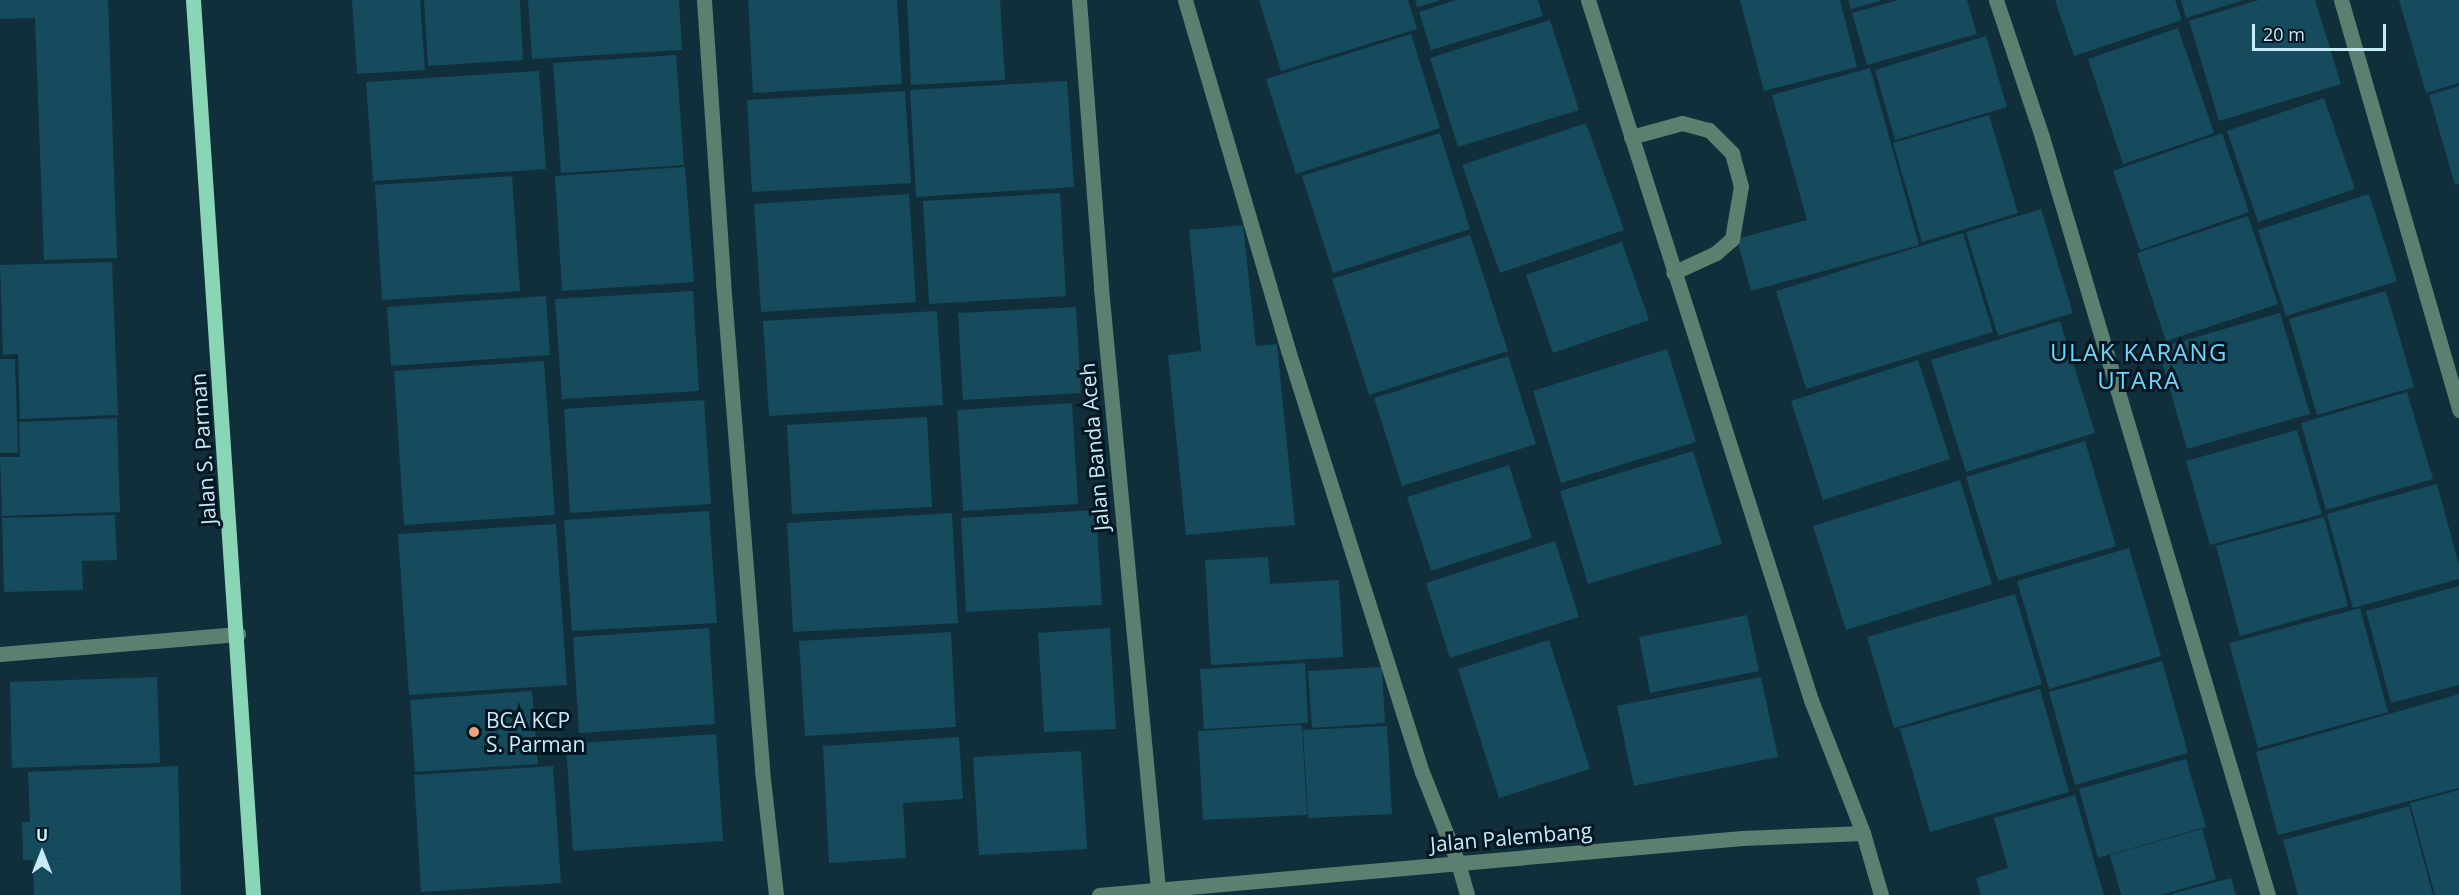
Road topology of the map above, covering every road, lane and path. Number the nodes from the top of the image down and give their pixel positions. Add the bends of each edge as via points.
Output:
1 (193, 0) edge
2 (704, 0) edge
3 (1079, 0) edge
4 (1185, 0) edge
5 (1588, 0) edge
6 (1996, 0) edge
7 (2341, 0) edge
8 (1631, 137) junction
9 (1673, 273) junction
10 (2459, 410) edge
11 (238, 634) junction
12 (0, 654) edge
13 (1863, 833) junction
14 (1458, 863) junction
15 (1158, 889) junction
16 (253, 895) edge
17 (776, 895) edge
18 (1100, 895) edge
19 (1467, 895) edge
20 (1881, 895) edge
21 (2268, 895) edge

1 - 11 main road, Jalan S. Parman
2 - 17 street via 756,699
3 - 15 street, Jalan Banda Aceh via 1102,299
4 - 14 street via 1303,395 1422,772
5 - 8 street
6 - 21 street via 2049,160
7 - 10 street
8 - 9 street
8 - 9 street via 1682,123 1709,130 1732,153 1741,186 1732,239 1716,254
9 - 13 street via 1811,700
11 - 12 street
11 - 16 main road, Jalan S. Parman
13 - 14 street, Jalan Palembang via 1742,837
13 - 20 street
14 - 15 street, Jalan Palembang
14 - 19 street
15 - 18 street, Jalan Palembang

